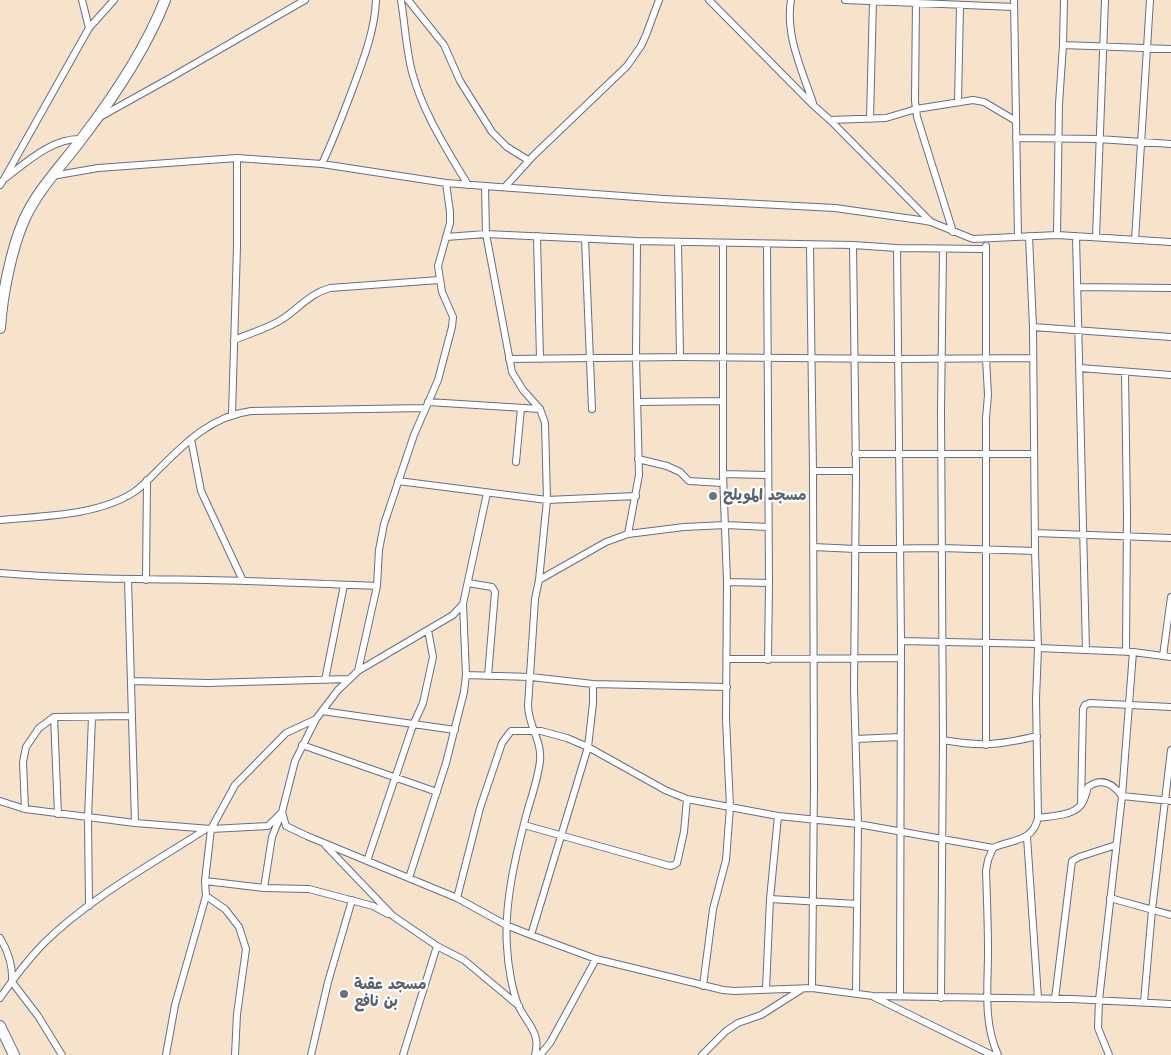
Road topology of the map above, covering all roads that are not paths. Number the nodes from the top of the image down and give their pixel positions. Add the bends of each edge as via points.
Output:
1 (82, 0) edge
2 (114, 0) edge
3 (165, 0) edge
4 (305, 0) edge
5 (376, 0) edge
6 (401, 0) edge
7 (408, 0) edge
8 (659, 0) edge
9 (709, 0) edge
10 (791, 0) edge
11 (845, 0) edge
12 (1064, 0) edge
13 (1105, 0) edge
14 (1150, 0) edge
15 (873, 1) edge
16 (916, 2) edge
17 (1014, 4) edge
18 (960, 6) junction
19 (89, 28) junction
20 (1064, 45) junction
21 (1102, 46) junction
22 (1146, 48) junction
23 (1171, 49) edge
24 (958, 102) junction
25 (813, 104) junction
26 (916, 109) junction
27 (98, 118) junction
28 (870, 119) junction
29 (830, 120) junction
30 (1016, 121) junction
31 (1059, 137) junction
32 (1016, 138) junction
33 (81, 139) junction
34 (1099, 139) junction
35 (1141, 142) junction
36 (1171, 144) edge
37 (237, 158) junction
38 (528, 160) junction
39 (322, 164) junction
40 (52, 176) junction
41 (2, 182) edge
42 (446, 183) junction
43 (468, 185) junction
44 (484, 186) junction
45 (505, 187) junction
46 (931, 222) junction
47 (953, 232) junction
48 (486, 234) junction
49 (1057, 235) junction
50 (537, 236) junction
51 (1018, 236) junction
52 (1029, 236) junction
53 (1076, 236) junction
54 (446, 237) junction
55 (1096, 237) junction
56 (585, 239) junction
57 (986, 239) junction
58 (1135, 240) junction
59 (637, 241) junction
60 (678, 242) junction
61 (1171, 242) edge
62 (723, 243) junction
63 (767, 244) junction
64 (810, 245) junction
65 (853, 245) junction
66 (897, 248) junction
67 (943, 250) junction
68 (986, 250) junction
69 (439, 280) junction
70 (1078, 287) junction
71 (1171, 288) edge
72 (1033, 327) junction
73 (0, 328) edge
74 (1079, 330) junction
75 (1171, 336) edge
76 (234, 340) junction
77 (636, 357) junction
78 (680, 357) junction
79 (723, 358) junction
80 (767, 358) junction
81 (811, 358) junction
82 (986, 358) junction
83 (1032, 358) junction
84 (509, 359) junction
85 (540, 359) junction
86 (589, 359) junction
87 (854, 359) junction
88 (897, 359) junction
89 (942, 359) junction
90 (1080, 368) junction
91 (1125, 372) junction
92 (1171, 374) edge
93 (723, 401) junction
94 (637, 402) junction
95 (426, 405) junction
96 (521, 408) junction
97 (540, 409) junction
98 (592, 410) dead end
99 (232, 414) junction
100 (191, 439) junction
101 (856, 454) junction
102 (900, 454) junction
103 (942, 454) junction
104 (987, 454) junction
105 (1034, 454) junction
106 (638, 459) junction
107 (516, 462) dead end
108 (813, 471) junction
109 (856, 471) junction
110 (723, 474) junction
111 (767, 475) junction
112 (148, 480) junction
113 (398, 481) junction
114 (724, 483) junction
115 (487, 493) junction
116 (636, 496) junction
117 (547, 500) junction
118 (0, 520) edge
119 (726, 525) junction
120 (768, 527) junction
121 (628, 534) junction
122 (1035, 534) junction
123 (1083, 535) junction
124 (1127, 536) junction
125 (1171, 538) edge
126 (813, 547) junction
127 (899, 548) junction
128 (942, 548) junction
129 (856, 549) junction
130 (986, 550) junction
131 (1035, 551) junction
132 (0, 573) edge
133 (128, 580) junction
134 (146, 580) junction
135 (539, 580) junction
136 (243, 581) junction
137 (727, 582) junction
138 (468, 583) junction
139 (769, 583) junction
140 (344, 585) junction
141 (377, 586) junction
142 (1171, 597) edge
143 (464, 604) junction
144 (1171, 605) edge
145 (428, 630) junction
146 (901, 641) junction
147 (943, 642) junction
148 (986, 643) junction
149 (1038, 646) junction
150 (1086, 650) junction
151 (1129, 652) junction
152 (1164, 656) junction
153 (1171, 657) edge
154 (900, 658) junction
155 (727, 659) junction
156 (814, 659) junction
157 (856, 659) junction
158 (768, 660) junction
159 (358, 671) junction
160 (466, 675) junction
161 (488, 676) junction
162 (531, 677) junction
163 (325, 680) junction
164 (349, 680) junction
165 (132, 681) junction
166 (593, 684) junction
167 (727, 687) junction
168 (1129, 705) junction
169 (1171, 707) edge
170 (322, 712) junction
171 (132, 716) junction
172 (54, 717) junction
173 (92, 717) junction
174 (316, 719) junction
175 (413, 725) junction
176 (455, 730) junction
177 (533, 730) junction
178 (1037, 736) junction
179 (900, 737) junction
180 (856, 738) junction
181 (943, 740) junction
182 (302, 745) junction
183 (986, 745) junction
184 (588, 747) junction
185 (1171, 750) edge
186 (395, 778) junction
187 (437, 792) junction
188 (1122, 796) junction
189 (687, 799) junction
190 (0, 801) edge
191 (1168, 801) edge
192 (1081, 805) junction
193 (730, 807) junction
194 (25, 809) junction
195 (282, 812) junction
196 (58, 814) junction
197 (778, 816) junction
198 (88, 818) junction
199 (1038, 818) junction
200 (813, 820) junction
201 (135, 823) junction
202 (858, 824) junction
203 (524, 825) junction
204 (208, 829) junction
205 (899, 831) junction
206 (561, 835) junction
207 (1027, 837) junction
208 (943, 839) junction
209 (324, 844) junction
210 (1116, 844) junction
211 (993, 848) junction
212 (367, 861) junction
213 (409, 878) junction
214 (204, 881) junction
215 (264, 888) junction
216 (206, 896) junction
217 (457, 898) junction
218 (1110, 898) junction
219 (770, 899) junction
220 (352, 900) junction
221 (813, 902) junction
222 (857, 904) junction
223 (89, 906) junction
224 (1152, 910) junction
225 (1171, 915) edge
226 (393, 916) junction
227 (506, 925) junction
228 (531, 935) junction
229 (0, 938) edge
230 (437, 946) junction
231 (596, 959) junction
232 (12, 982) junction
233 (703, 986) junction
234 (804, 988) junction
235 (812, 988) junction
236 (766, 989) junction
237 (856, 994) junction
238 (873, 996) junction
239 (900, 996) junction
240 (987, 997) junction
241 (0, 998) edge
242 (941, 998) junction
243 (1038, 998) junction
244 (1055, 999) junction
245 (1100, 1000) junction
246 (1144, 1002) junction
247 (1171, 1004) edge
248 (519, 1006) junction
249 (0, 1026) edge
250 (14, 1055) edge
251 (62, 1055) edge
252 (166, 1055) edge
253 (235, 1055) edge
254 (311, 1055) edge
255 (403, 1055) edge
256 (535, 1055) edge
257 (540, 1055) edge
258 (702, 1055) edge
259 (992, 1055) edge
260 (998, 1055) edge
261 (1109, 1055) edge

1 - 19 street
2 - 19 street
3 - 27 main road via 132,66
4 - 27 street
5 - 39 street via 373,27 363,62
6 - 43 street via 419,95 431,123
7 - 38 street via 444,45 460,81 492,132
8 - 38 street via 641,46 627,66
9 - 25 street
10 - 25 street via 792,38
11 - 15 street
12 - 20 street
13 - 21 street
14 - 22 street
15 - 16 street
15 - 28 street
16 - 18 street
16 - 26 street
17 - 18 street
17 - 30 street
18 - 24 street
19 - 41 street
20 - 21 street
20 - 31 street
21 - 22 street
21 - 34 street
22 - 23 street
22 - 35 street
24 - 26 street
24 - 30 street via 979,100
25 - 29 street
26 - 28 street via 891,117
26 - 47 street
27 - 33 main road
28 - 29 street
29 - 46 street
30 - 32 street
31 - 32 street
31 - 34 street
31 - 49 street
32 - 51 street
33 - 40 main road
33 - 41 street via 64,141 42,151
34 - 35 street
34 - 55 street
35 - 36 street
35 - 58 street
37 - 39 street
37 - 40 street via 98,168
37 - 76 street
38 - 45 street
39 - 42 street
40 - 73 main road via 24,220 13,248
42 - 43 street
42 - 54 street via 450,212
43 - 44 street
44 - 45 street
44 - 48 street
45 - 46 street via 835,208
46 - 47 street
47 - 57 street via 973,239
48 - 50 street
48 - 54 street
48 - 84 street
49 - 52 street
49 - 53 street
50 - 56 street
50 - 85 street
51 - 52 street
51 - 57 street
52 - 72 street
53 - 55 street
53 - 70 street
54 - 69 street via 438,266
55 - 58 street
56 - 59 street
56 - 86 street
57 - 68 street
58 - 61 street
59 - 60 street
59 - 77 street
60 - 62 street
60 - 78 street
62 - 63 street
62 - 79 street
63 - 64 street
63 - 80 street
64 - 65 street
64 - 81 street
65 - 66 street
65 - 87 street
66 - 67 street
66 - 88 street
67 - 68 street
67 - 89 street
68 - 82 street
69 - 76 street via 330,288 312,295 283,319
69 - 95 street via 453,316 452,327 438,380
70 - 71 street
70 - 74 street
72 - 74 street
72 - 83 street
74 - 75 street
74 - 90 street
76 - 99 street
77 - 78 street
77 - 86 street
77 - 94 street
78 - 79 street
79 - 80 street
79 - 93 street
80 - 81 street
80 - 111 street
81 - 87 street
81 - 108 street
82 - 83 street
82 - 89 street
82 - 104 street
83 - 105 street
84 - 85 street
84 - 97 street via 517,382
85 - 86 street
86 - 98 street
87 - 88 street
87 - 101 street
88 - 89 street
88 - 102 street
89 - 103 street
90 - 91 street
90 - 123 street
91 - 92 street
91 - 124 street
93 - 94 street
93 - 110 street
94 - 106 street
95 - 96 street
95 - 99 street
95 - 113 street
96 - 97 street
96 - 107 street
97 - 117 street via 545,423
99 - 100 street via 209,425
100 - 112 street
100 - 136 street via 201,491
101 - 102 street
101 - 109 street
102 - 103 street
102 - 127 street
103 - 104 street
103 - 128 street
104 - 105 street
104 - 130 street
105 - 122 street
106 - 114 street via 667,466 689,481
106 - 116 street
108 - 109 street
108 - 126 street
109 - 129 street
110 - 111 street
110 - 114 street
111 - 120 street
112 - 118 street via 119,500 78,514
112 - 134 street
113 - 115 street
113 - 141 street via 384,524
114 - 119 street
115 - 117 street
115 - 138 street
116 - 117 street
116 - 121 street
117 - 135 street
119 - 120 street
119 - 121 street
119 - 137 street
120 - 139 street
121 - 135 street via 606,542
122 - 123 street
122 - 131 street
123 - 124 street
123 - 150 street
124 - 125 street
124 - 151 street
126 - 129 street
126 - 156 street
127 - 128 street
127 - 129 street
127 - 146 street
128 - 130 street
128 - 147 street
129 - 157 street
130 - 131 street
130 - 148 street
131 - 149 street
132 - 133 street
133 - 134 street
133 - 165 street
134 - 136 street
135 - 162 street
136 - 140 street
137 - 139 street
137 - 155 street
138 - 143 street
138 - 161 street via 492,587 495,592
139 - 158 street
140 - 141 street
140 - 163 street
141 - 159 street
142 - 144 street
143 - 145 street
143 - 160 street
144 - 152 street
145 - 159 street
145 - 175 street via 433,657 423,703
146 - 147 street
146 - 154 street
147 - 148 street
147 - 181 street
148 - 149 street
148 - 183 street
149 - 150 street
149 - 178 street
150 - 151 street
151 - 152 street
151 - 168 street
152 - 153 street
154 - 157 street
154 - 179 street
155 - 158 street
155 - 167 street
156 - 157 street
156 - 158 street
156 - 200 street
157 - 180 street
159 - 164 street
160 - 161 street
160 - 176 street
161 - 162 street
162 - 166 street
162 - 177 street via 528,712
163 - 164 street
163 - 165 street
164 - 170 street
165 - 171 street
166 - 167 street
166 - 184 street
167 - 193 street
168 - 169 street
168 - 188 street
168 - 192 street via 1090,703 1084,706
170 - 174 street
170 - 175 street
171 - 173 street
171 - 201 street
172 - 173 street
172 - 194 street via 39,728 26,747 23,762
172 - 196 street
173 - 198 street
174 - 182 street
174 - 204 street via 286,733 235,785
175 - 176 street
175 - 186 street
176 - 187 street
177 - 184 street via 550,732
177 - 203 street via 538,741 540,762
177 - 217 street via 511,731 502,743 480,808
178 - 183 street
178 - 199 street
179 - 180 street
179 - 205 street
180 - 202 street
181 - 183 street
181 - 208 street
182 - 186 street
182 - 195 street
184 - 189 street
184 - 206 street
185 - 191 street
186 - 187 street
186 - 212 street
187 - 213 street
188 - 191 street
188 - 192 street via 1109,783 1096,782 1088,787
188 - 210 street
189 - 193 street
189 - 206 street via 682,838 674,865
190 - 194 street
191 - 224 street
192 - 199 street via 1066,814
193 - 197 street
193 - 233 street via 726,860 713,909
194 - 196 street
195 - 204 street via 268,826
195 - 209 street via 286,826
195 - 215 street via 272,838
196 - 198 street
197 - 200 street
197 - 219 street
198 - 201 street
198 - 223 street
199 - 207 street
200 - 202 street
200 - 221 street
201 - 204 street
202 - 205 street
202 - 222 street
203 - 206 street
203 - 227 street
204 - 214 street
204 - 223 street
205 - 208 street
205 - 239 street
206 - 228 street
207 - 211 street
207 - 243 street
208 - 211 street
208 - 242 street
209 - 212 street
209 - 226 street
210 - 218 street
210 - 244 street via 1072,861
211 - 240 street via 986,871
212 - 213 street
213 - 217 street
214 - 215 street
214 - 216 street
215 - 220 street via 309,889
216 - 252 street via 175,1005
216 - 253 street via 225,909 239,927 246,949
217 - 227 street
218 - 224 street
218 - 245 street
219 - 221 street
219 - 236 street
220 - 226 street
220 - 254 street
221 - 222 street
221 - 235 street
222 - 237 street
223 - 232 street via 44,944
224 - 225 street
224 - 246 street
226 - 230 street
227 - 228 street
227 - 248 street via 507,958
228 - 231 street
229 - 232 street via 10,960
230 - 248 street via 464,960
230 - 255 street
231 - 233 street
231 - 257 street via 550,1043
232 - 241 street
232 - 251 street
233 - 236 street via 734,991
234 - 235 street
234 - 236 street
234 - 258 street via 761,1015 738,1023
235 - 237 street
237 - 238 street
238 - 239 street
238 - 259 street
239 - 242 street
240 - 242 street
240 - 243 street
240 - 260 street via 989,1032
243 - 244 street
244 - 245 street
245 - 246 street
245 - 261 street via 1098,1028
246 - 247 street
248 - 256 street via 535,1032
249 - 250 main road

